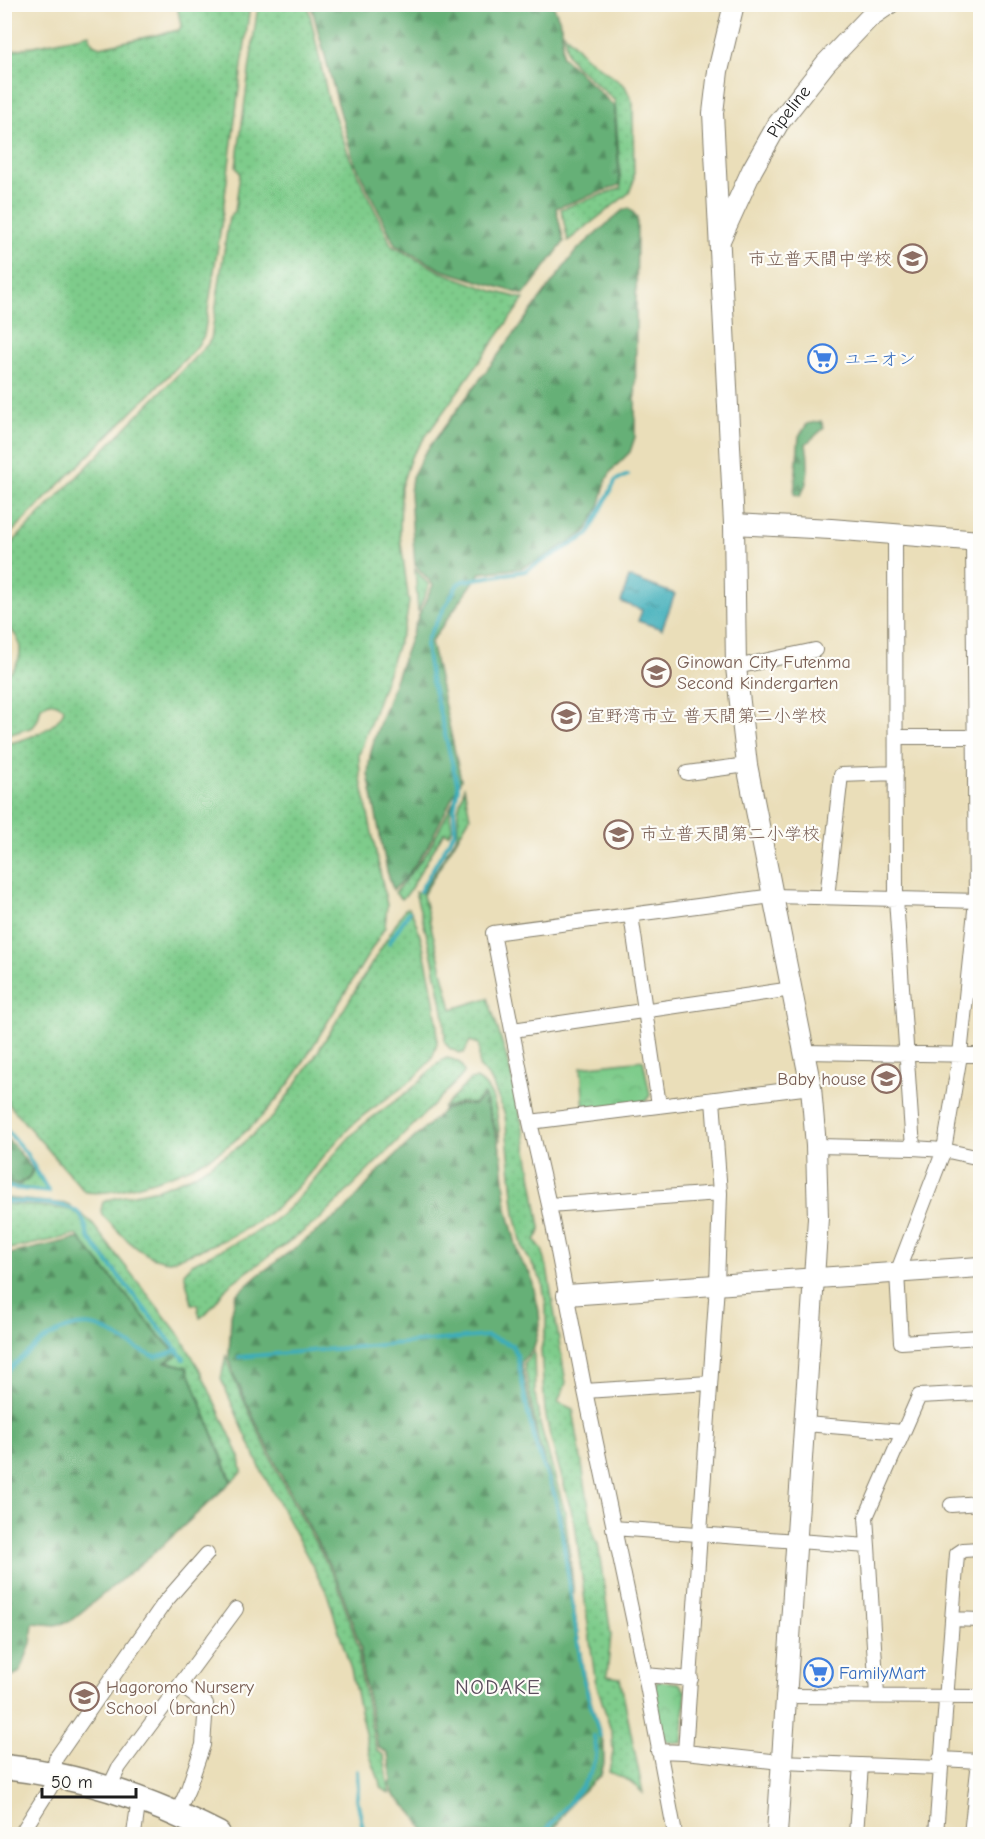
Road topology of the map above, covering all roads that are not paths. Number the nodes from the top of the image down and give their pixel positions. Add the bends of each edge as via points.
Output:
1 (734, 4) edge
2 (889, 4) edge
3 (719, 242) junction
4 (734, 524) junction
5 (895, 534) junction
6 (977, 541) edge
7 (816, 650) dead end
8 (736, 667) junction
9 (896, 737) junction
10 (977, 737) edge
11 (747, 765) junction
12 (687, 773) dead end
13 (896, 773) junction
14 (773, 896) junction
15 (827, 897) junction
16 (896, 899) junction
17 (978, 901) edge
18 (631, 915) junction
19 (792, 989) junction
20 (644, 1010) junction
21 (513, 1030) junction
22 (805, 1052) junction
23 (906, 1055) junction
24 (960, 1055) junction
25 (981, 1055) edge
26 (811, 1087) junction
27 (713, 1100) junction
28 (659, 1105) junction
29 (530, 1122) junction
30 (816, 1146) junction
31 (913, 1148) junction
32 (944, 1150) junction
33 (981, 1158) edge
34 (720, 1193) junction
35 (549, 1205) junction
36 (981, 1267) edge
37 (897, 1273) junction
38 (815, 1278) junction
39 (717, 1285) junction
40 (567, 1295) junction
41 (981, 1337) edge
42 (709, 1383) junction
43 (585, 1391) junction
44 (981, 1393) edge
45 (806, 1424) junction
46 (903, 1432) junction
47 (981, 1503) edge
48 (951, 1505) dead end
49 (614, 1528) junction
50 (701, 1534) junction
51 (796, 1541) junction
52 (868, 1546) junction
53 (981, 1549) edge
54 (207, 1554) dead end
55 (236, 1609) dead end
56 (952, 1619) junction
57 (981, 1620) edge
58 (645, 1675) junction
59 (691, 1679) junction
60 (180, 1684) junction
61 (945, 1695) junction
62 (786, 1696) junction
63 (877, 1696) junction
64 (981, 1697) edge
65 (658, 1751) junction
66 (685, 1752) junction
67 (980, 1761) edge
68 (781, 1762) junction
69 (940, 1764) junction
70 (861, 1765) junction
71 (4, 1767) edge
72 (53, 1774) junction
73 (109, 1788) junction
74 (139, 1798) junction
75 (177, 1814) junction
76 (21, 1834) edge
77 (134, 1834) edge
78 (218, 1834) edge
79 (675, 1834) edge
80 (777, 1834) edge
81 (856, 1834) edge
82 (936, 1834) edge
83 (970, 1834) edge

1 - 3 street via 718,71 713,113
2 - 3 street, Pipeline via 870,17 826,63 778,124
3 - 4 street
4 - 5 street
4 - 8 street
5 - 6 street
5 - 9 street
6 - 10 street
7 - 8 street
8 - 11 street
9 - 10 street
9 - 13 street
10 - 17 street
11 - 12 street
11 - 14 street
13 - 15 street via 841,775
13 - 16 street
14 - 15 street
14 - 18 street
14 - 19 street
15 - 16 street
16 - 17 street
16 - 23 street
17 - 24 street
18 - 20 street
18 - 21 street via 493,933
19 - 20 street
19 - 22 street
20 - 21 street
20 - 28 street
21 - 29 street
22 - 23 street
22 - 26 street
23 - 24 street
23 - 31 street
24 - 25 street
24 - 32 street
26 - 27 street
26 - 30 street
27 - 28 street
27 - 34 street
28 - 29 street
29 - 35 street
30 - 31 street
30 - 38 street
31 - 32 street
32 - 33 street
32 - 37 street
34 - 35 street
34 - 39 street
35 - 40 street
36 - 37 street
37 - 38 street
37 - 41 street via 901,1342
38 - 39 street
38 - 45 street
39 - 40 street
39 - 42 street
40 - 43 street
42 - 43 street
42 - 50 street
43 - 49 street
44 - 46 street via 919,1396
45 - 46 street
45 - 51 street
46 - 52 street via 866,1517
47 - 48 street
49 - 50 street
49 - 58 street
50 - 51 street
50 - 59 street
51 - 52 street
51 - 62 street
52 - 63 street
53 - 56 street via 957,1554
54 - 72 street via 165,1602 56,1758
55 - 60 street
56 - 57 street
56 - 61 street
58 - 59 street
58 - 65 street
59 - 66 street
60 - 73 street via 119,1767
60 - 75 street via 206,1704 203,1745
61 - 63 street
61 - 64 street
61 - 69 street
62 - 63 street
62 - 68 street
65 - 66 street
65 - 79 street
66 - 68 street
67 - 69 street
67 - 83 street
68 - 70 street
68 - 80 street
69 - 70 street
69 - 82 street
70 - 81 street
71 - 72 highway
72 - 73 highway
72 - 76 street via 50,1788
73 - 74 highway
74 - 75 highway
74 - 77 street
75 - 78 highway

